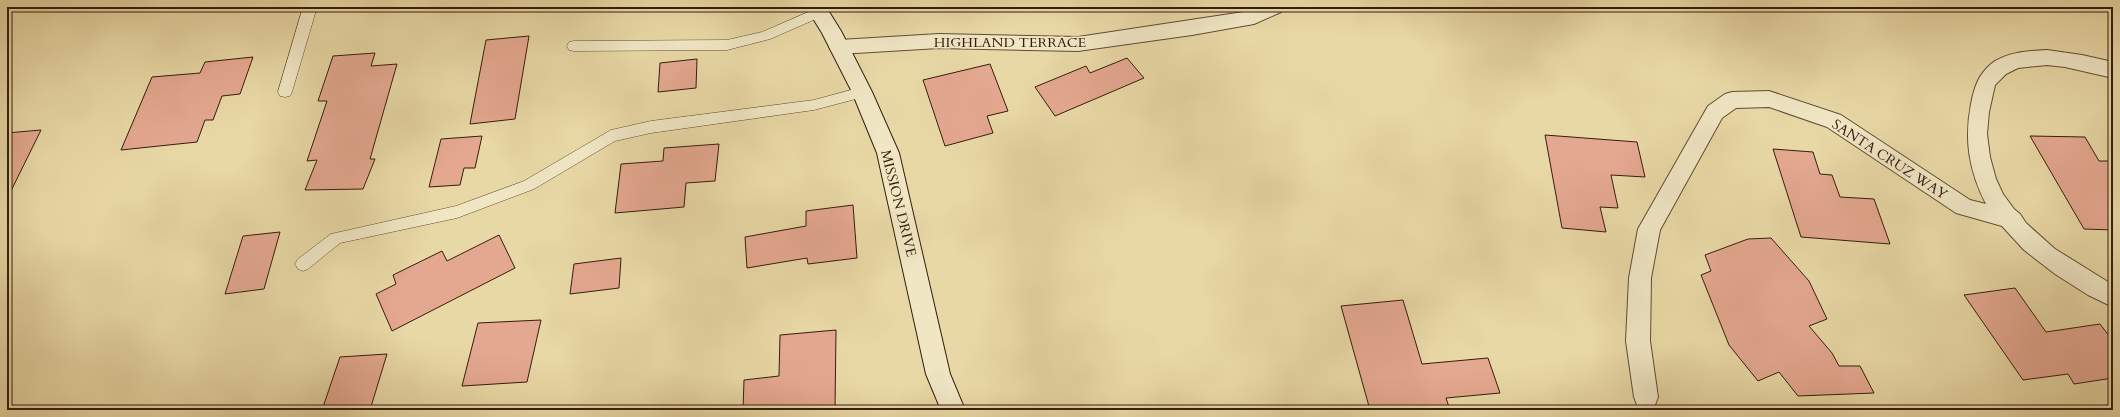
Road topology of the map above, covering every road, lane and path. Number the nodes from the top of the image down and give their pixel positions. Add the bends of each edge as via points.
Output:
1 (310, 7) edge
2 (1274, 7) edge
3 (818, 9) edge
4 (574, 46) dead end
5 (839, 47) junction
6 (2113, 70) edge
7 (285, 92) dead end
8 (862, 92) junction
9 (2012, 220) junction
10 (303, 264) dead end
11 (2113, 297) edge
12 (1646, 397) dead end
13 (953, 410) edge

1 - 7 lane
2 - 5 street, HIGHLAND TERRACE via 1254,17 1078,44 939,41
3 - 4 lane via 765,36 727,45
3 - 5 street, MISSION DRIVE
5 - 8 street, MISSION DRIVE
6 - 9 street via 2046,56 2005,65 1987,81 1977,123 1981,170 1995,200
8 - 10 lane via 814,105 651,127 611,136 529,185 457,212 336,238
8 - 13 street, MISSION DRIVE via 888,153 938,374
9 - 11 street via 2030,241 2077,278
9 - 12 street, SANTA CRUZ WAY via 1964,207 1834,121 1769,99 1732,100 1715,112 1649,228 1640,278 1638,341

